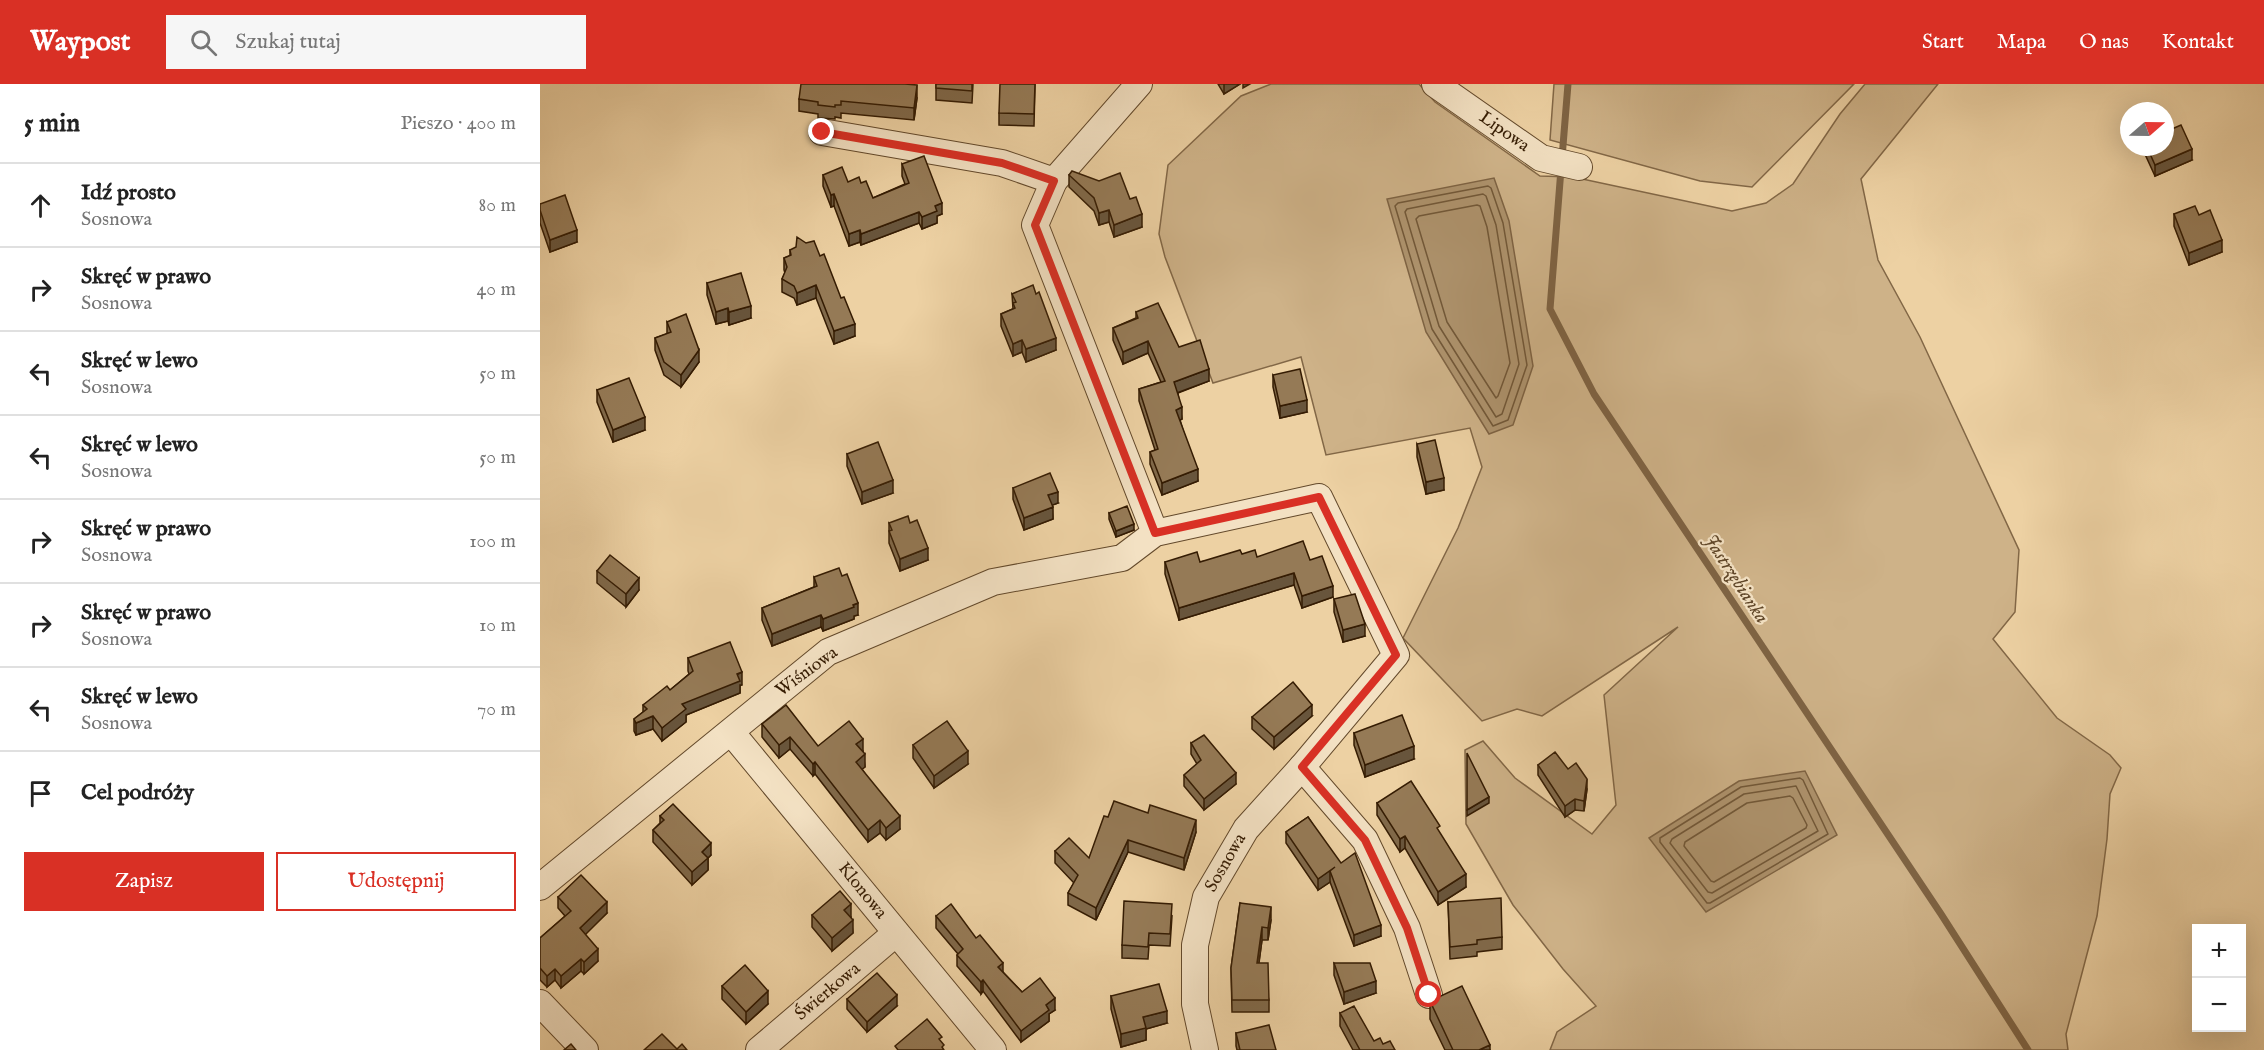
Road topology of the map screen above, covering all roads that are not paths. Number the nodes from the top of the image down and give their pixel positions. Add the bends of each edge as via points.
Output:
1 (1139, 84) edge
2 (1435, 84) edge
3 (822, 132) dead end
4 (1579, 167) dead end
5 (1054, 181) junction
6 (1155, 533) junction
7 (731, 732) junction
8 (1302, 767) junction
9 (540, 887) edge
10 (896, 933) junction
11 (1429, 995) dead end
12 (540, 1003) edge
13 (585, 1050) edge
14 (759, 1050) edge
15 (993, 1050) edge
16 (1205, 1050) edge

1 - 5 street
2 - 4 street, Lipowa via 1541,158
3 - 5 street via 1002,163
5 - 6 street via 1035,225
6 - 7 street, Wiśniowa via 1122,558 993,582 828,652
6 - 8 street, Sosnowa via 1319,497 1396,655
7 - 9 street, Wiśniowa
7 - 10 street, Klonowa
8 - 11 street via 1365,840 1407,928
8 - 16 street, Sosnowa via 1246,829 1206,897 1195,945 1195,1004
10 - 14 street, Świerkowa
10 - 15 street, Klonowa
12 - 13 street

